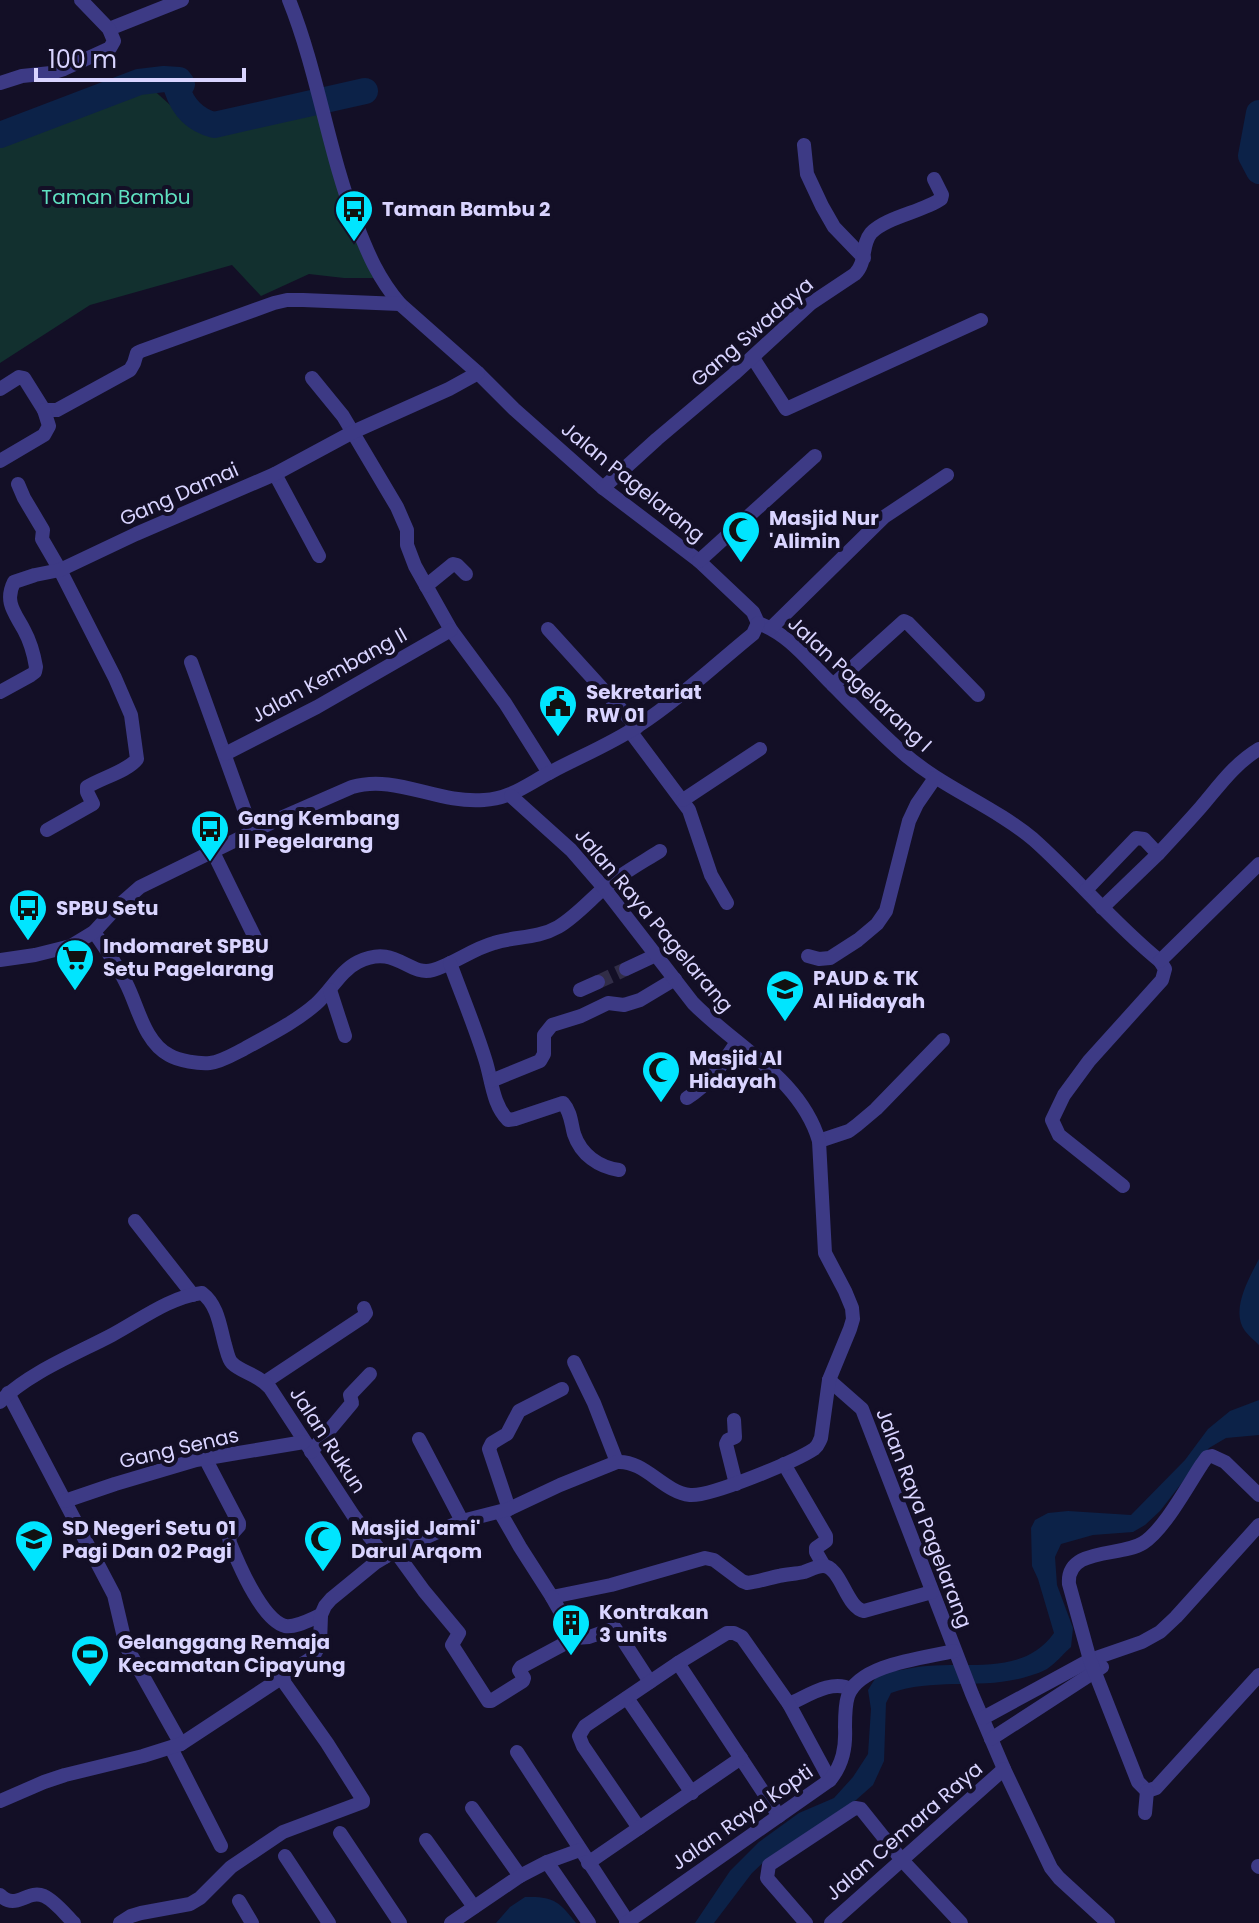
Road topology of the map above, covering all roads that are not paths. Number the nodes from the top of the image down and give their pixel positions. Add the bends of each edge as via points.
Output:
1 (81, 0) edge
2 (289, 0) edge
3 (177, 1) edge
4 (109, 29) junction
5 (0, 83) edge
6 (804, 145) dead end
7 (934, 179) dead end
8 (864, 258) junction
9 (400, 304) junction
10 (981, 320) dead end
11 (753, 358) junction
12 (478, 373) junction
13 (312, 378) dead end
14 (0, 389) edge
15 (44, 410) junction
16 (353, 432) junction
17 (815, 456) dead end
18 (0, 461) edge
19 (275, 474) junction
20 (947, 475) dead end
21 (18, 484) dead end
22 (603, 488) junction
23 (319, 556) dead end
24 (699, 561) junction
25 (60, 570) junction
26 (466, 574) dead end
27 (426, 586) junction
28 (5, 609) edge
29 (765, 626) junction
30 (548, 629) dead end
31 (451, 630) junction
32 (191, 662) dead end
33 (833, 685) junction
34 (0, 692) edge
35 (978, 695) dead end
36 (633, 729) junction
37 (760, 749) dead end
38 (1259, 749) edge
39 (225, 754) junction
40 (549, 773) junction
41 (935, 778) junction
42 (511, 796) junction
43 (683, 800) junction
44 (47, 830) dead end
45 (252, 831) junction
46 (660, 851) dead end
47 (213, 852) junction
48 (1158, 854) junction
49 (1259, 864) edge
50 (604, 888) junction
51 (1086, 890) junction
52 (727, 903) dead end
53 (1102, 908) junction
54 (94, 932) junction
55 (261, 950) dead end
56 (656, 955) junction
57 (808, 956) dead end
58 (0, 960) edge
59 (1160, 961) junction
60 (450, 963) junction
61 (626, 969) tunnel mouth
62 (675, 979) junction
63 (598, 982) tunnel mouth
64 (330, 990) junction
65 (580, 990) dead end
66 (345, 1036) dead end
67 (943, 1040) dead end
68 (737, 1042) junction
69 (491, 1081) junction
70 (687, 1098) dead end
71 (819, 1141) junction
72 (619, 1170) dead end
73 (1123, 1186) dead end
74 (135, 1221) dead end
75 (193, 1295) junction
76 (364, 1308) dead end
77 (574, 1362) dead end
78 (370, 1374) dead end
79 (829, 1380) junction
80 (265, 1382) junction
81 (562, 1389) dead end
82 (4, 1398) edge
83 (734, 1420) dead end
84 (419, 1439) dead end
85 (308, 1447) junction
86 (205, 1458) junction
87 (617, 1462) junction
88 (784, 1464) junction
89 (736, 1484) junction
90 (1259, 1495) edge
91 (65, 1501) junction
92 (505, 1510) junction
93 (462, 1521) junction
94 (1259, 1525) edge
95 (390, 1554) junction
96 (824, 1566) junction
97 (932, 1592) junction
98 (552, 1597) junction
99 (321, 1615) junction
100 (575, 1638) junction
101 (957, 1657) junction
102 (678, 1663) junction
103 (1092, 1667) junction
104 (1259, 1675) edge
105 (281, 1678) junction
106 (650, 1682) junction
107 (851, 1689) junction
108 (627, 1698) junction
109 (1015, 1700) junction
110 (789, 1704) junction
111 (1026, 1716) junction
112 (983, 1718) junction
113 (991, 1739) junction
114 (176, 1746) junction
115 (517, 1752) dead end
116 (741, 1758) junction
117 (1004, 1769) junction
118 (830, 1780) junction
119 (1147, 1791) junction
120 (692, 1793) junction
121 (0, 1801) edge
122 (472, 1808) dead end
123 (1145, 1813) dead end
124 (779, 1816) junction
125 (639, 1828) junction
126 (340, 1833) dead end
127 (426, 1840) dead end
128 (221, 1846) dead end
129 (285, 1856) dead end
130 (584, 1856) junction
131 (901, 1859) junction
132 (547, 1862) junction
133 (520, 1876) junction
134 (0, 1895) edge
135 (239, 1901) dead end
136 (474, 1907) junction
137 (1098, 1920) edge
138 (74, 1923) edge
139 (120, 1923) edge
140 (252, 1923) edge
141 (329, 1923) edge
142 (400, 1923) edge
143 (451, 1923) edge
144 (589, 1923) edge
145 (627, 1923) edge
146 (806, 1923) edge
147 (831, 1923) edge
148 (961, 1923) edge

1 - 4 street
2 - 9 street, Jalan Pagelarang via 367,252
3 - 4 street
4 - 5 street via 114,41 110,48 64,69
6 - 8 street via 807,174 822,206
7 - 8 street, Gang Swadaya via 941,199 876,229 866,242
8 - 11 street, Gang Swadaya via 861,269 810,304
9 - 12 street, Jalan Pagelarang
9 - 15 street via 274,303 141,351 130,370 57,410
10 - 11 street via 786,409
11 - 22 street, Gang Swadaya
12 - 16 street, Gang Damai
12 - 22 street, Jalan Pagelarang
13 - 16 street
14 - 15 street via 24,378
15 - 18 street via 49,426 44,435
16 - 19 street, Gang Damai
16 - 27 street via 397,507
17 - 24 street
19 - 23 street
19 - 25 street, Gang Damai
20 - 29 street via 884,517
21 - 25 street
22 - 24 street, Jalan Pagelarang
24 - 29 street, Jalan Pagelarang
25 - 28 street, Gang Damai via 14,582
25 - 44 street via 131,715 137,759 131,767 88,786 93,804
26 - 27 street via 453,564
27 - 31 street
28 - 34 street, Gang Damai via 26,633 36,667
29 - 33 street, Jalan Pagelarang I via 794,644
29 - 36 street
30 - 36 street
31 - 39 street, Jalan Kembang II
31 - 40 street
32 - 39 street
33 - 35 street via 904,621
33 - 41 street, Jalan Pagelarang I
36 - 40 street
36 - 43 street
37 - 43 street
38 - 48 street via 1226,776
39 - 45 street
40 - 42 street
41 - 51 street, Jalan Pagelarang I via 1006,819
41 - 57 street via 909,821 886,911 877,924 830,958
42 - 45 street via 451,800 375,782
42 - 50 street, Jalan Raya Pagelarang
43 - 52 street
45 - 47 street
46 - 50 street
47 - 54 street via 140,887
47 - 55 street
48 - 51 street via 1136,838
48 - 53 street
49 - 59 street
50 - 56 street, Jalan Raya Pagelarang
50 - 60 street via 558,927 496,942
51 - 53 street, Jalan Pagelarang I
53 - 59 street, Jalan Pagelarang I
54 - 58 street via 71,946
54 - 64 street via 128,986 150,1037 170,1056 190,1061 213,1063 251,1045 286,1027
56 - 61 street
56 - 62 street, Jalan Raya Pagelarang
59 - 73 street via 1165,969 1162,980 1089,1061 1052,1120 1059,1135
60 - 64 street via 424,971 389,956 373,956 342,973
60 - 69 street
62 - 68 street, Jalan Raya Pagelarang via 693,1003
62 - 69 street via 640,1000 608,1003 552,1025 544,1035 540,1061
63 - 65 street
64 - 66 street
67 - 71 street via 857,1125
68 - 70 street via 712,1078
68 - 71 street, Jalan Raya Pagelarang via 786,1085
69 - 72 street via 508,1120 565,1104 585,1152 593,1161
71 - 79 street, Jalan Raya Pagelarang via 825,1253 853,1319
74 - 75 street
75 - 80 street, Jalan Rukun via 202,1293 210,1299 233,1364
75 - 82 street via 58,1363
76 - 80 street via 363,1317
77 - 87 street
78 - 85 street via 350,1395 352,1403
79 - 88 street via 818,1445
79 - 97 street, Jalan Raya Pagelarang via 862,1409
80 - 85 street, Jalan Rukun
81 - 92 street via 519,1411 507,1434 491,1444
82 - 91 street
83 - 89 street via 735,1437 726,1444
84 - 93 street
85 - 86 street, Gang Senas
85 - 95 street, Jalan Rukun via 353,1515
86 - 91 street, Gang Senas
86 - 99 street via 239,1523 230,1543 265,1609 284,1626
87 - 89 street via 635,1465 692,1496
87 - 92 street
88 - 89 street
88 - 96 street via 826,1536 816,1548
90 - 103 street via 1225,1462 1207,1457 1142,1544 1074,1565 1069,1584
91 - 114 street via 114,1595 126,1646
92 - 93 street
92 - 98 street via 520,1547
93 - 95 street
94 - 103 street via 1160,1632
95 - 99 street via 331,1599
95 - 100 street, Jalan Rukun via 459,1633 452,1645 488,1701 523,1681 521,1667
96 - 97 street via 858,1610
96 - 98 street via 747,1583 705,1558
97 - 101 street, Jalan Raya Pagelarang
98 - 100 street
99 - 105 street via 318,1651
100 - 106 street via 615,1628
101 - 107 street via 875,1671
101 - 112 street, Jalan Raya Pagelarang
102 - 106 street
102 - 110 street via 734,1633
102 - 116 street
103 - 109 street
103 - 111 street
103 - 119 street via 1138,1782
104 - 119 street via 1156,1788
105 - 114 street
105 - 139 street via 363,1802 269,1840 190,1904 141,1913
106 - 108 street
107 - 110 street via 830,1686
107 - 118 street, Jalan Raya Kopti via 842,1758
108 - 120 street
108 - 125 street via 585,1726 579,1736
109 - 111 street
109 - 112 street
110 - 118 street
111 - 113 street
112 - 113 street, Jalan Raya Pagelarang
113 - 117 street, Jalan Raya Pagelarang
114 - 121 street via 54,1778
114 - 128 street
115 - 130 street
116 - 120 street
116 - 124 street
117 - 131 street, Jalan Cemara Raya
117 - 137 street, Jalan Raya Pagelarang via 1051,1868
118 - 124 street, Jalan Raya Kopti
119 - 123 street
120 - 125 street
122 - 133 street
124 - 145 street, Jalan Raya Kopti
125 - 130 street
126 - 142 street
127 - 136 street
129 - 141 street
130 - 132 street
130 - 145 street
131 - 146 street via 855,1808 769,1865 767,1878
131 - 147 street, Jalan Cemara Raya
131 - 148 street
132 - 133 street
132 - 144 street
133 - 136 street
134 - 138 street via 13,1902 42,1895
135 - 140 street
136 - 143 street

